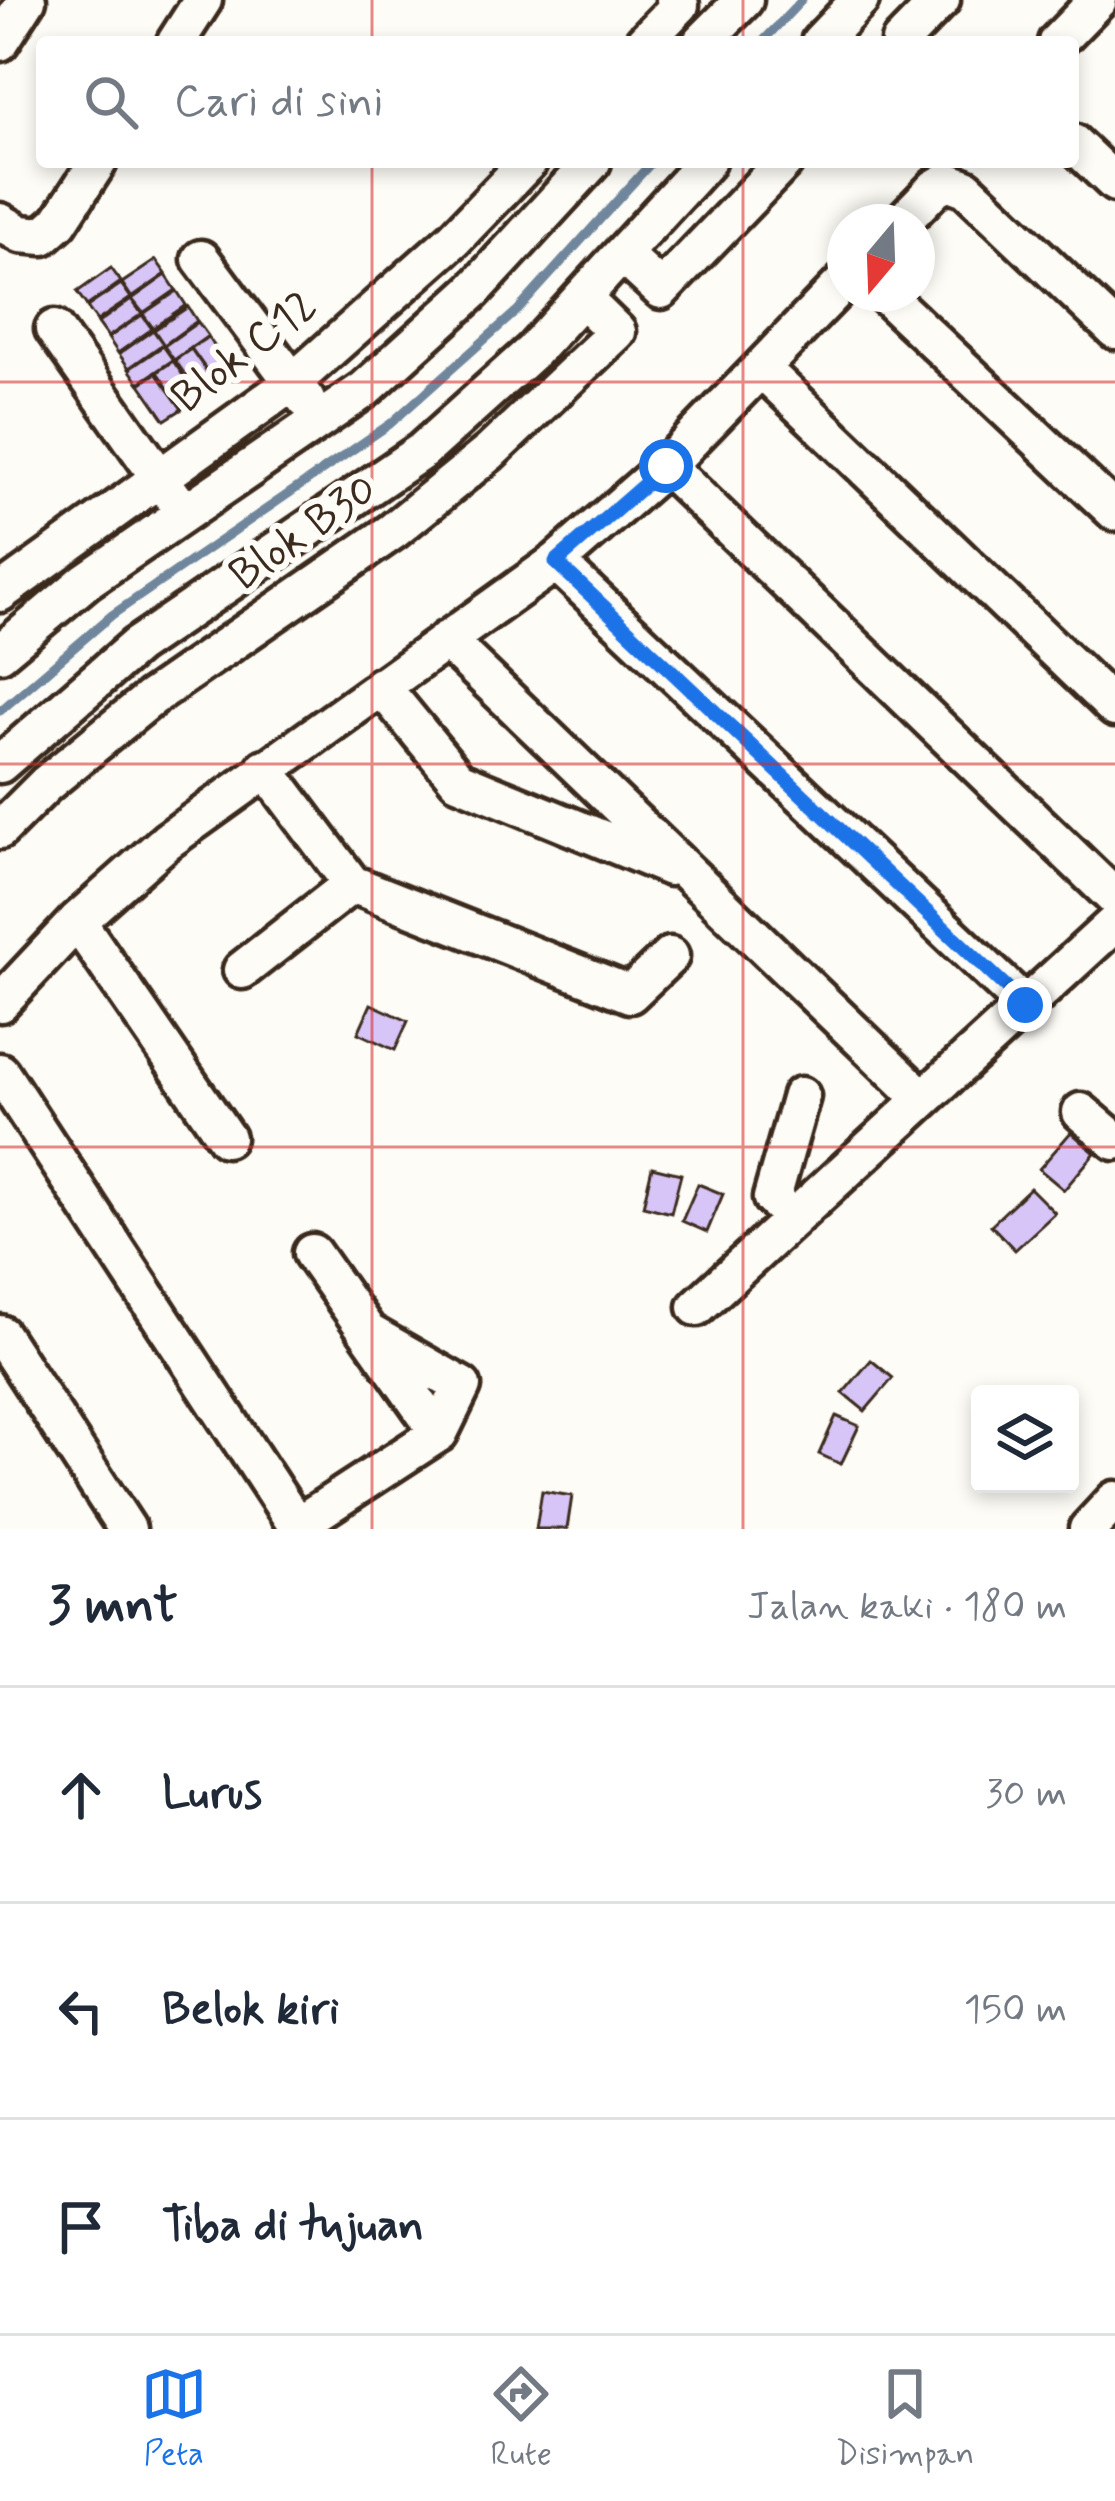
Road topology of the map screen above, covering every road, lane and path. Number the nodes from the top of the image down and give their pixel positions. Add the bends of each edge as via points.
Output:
1 (27, 0) edge
2 (203, 0) edge
3 (675, 0) edge
4 (744, 0) edge
5 (860, 0) edge
6 (940, 0) edge
7 (1098, 0) edge
8 (180, 36) edge
9 (650, 36) edge
10 (708, 36) edge
11 (826, 36) edge
12 (906, 36) edge
13 (1063, 36) edge
14 (0, 42) edge
15 (1079, 149) edge
16 (94, 168) edge
17 (522, 168) edge
18 (586, 168) edge
19 (701, 168) edge
20 (778, 168) edge
21 (1115, 183) edge
22 (919, 204) edge
23 (0, 222) edge
24 (622, 254) junction
25 (201, 259) dead end
26 (582, 298) junction
27 (827, 300) edge
28 (903, 312) edge
29 (54, 329) dead end
30 (1115, 330) edge
31 (761, 368) junction
32 (293, 382) junction
33 (321, 420) junction
34 (666, 466) junction
35 (160, 478) junction
36 (1115, 512) edge
37 (185, 513) junction
38 (556, 562) junction
39 (0, 593) edge
40 (446, 640) junction
41 (0, 653) edge
42 (381, 686) junction
43 (1115, 708) edge
44 (0, 764) edge
45 (265, 768) junction
46 (0, 830) edge
47 (690, 875) junction
48 (352, 884) junction
49 (1115, 898) edge
50 (77, 921) junction
51 (1115, 923) edge
52 (670, 956) dead end
53 (242, 970) dead end
54 (0, 1003) edge
55 (1025, 1005) junction
56 (0, 1072) edge
57 (801, 1096) dead end
58 (922, 1099) junction
59 (1081, 1112) dead end
60 (226, 1138) dead end
61 (1115, 1141) edge
62 (793, 1218) junction
63 (312, 1252) dead end
64 (697, 1307) dead end
65 (0, 1334) edge
66 (1115, 1500) edge
67 (297, 1527) edge
68 (127, 1529) edge
69 (1088, 1529) edge

1 - 14 street
2 - 8 street
3 - 9 street via 680,5
4 - 10 street
5 - 11 street
6 - 12 street
7 - 13 street
15 - 21 street
16 - 23 street via 43,236
17 - 32 street, Blok C12
18 - 33 street via 473,291
19 - 24 street
20 - 24 street via 661,290
22 - 30 street via 947,181 966,188
24 - 26 street
25 - 32 street
26 - 44 street via 422,451 136,646
26 - 46 street, Blok B30 via 617,332 490,452 393,531 151,698
27 - 31 street
28 - 36 street
29 - 35 street
31 - 34 street
31 - 43 street
32 - 33 street
32 - 35 street, Blok C12
33 - 37 street
34 - 38 street
34 - 49 street
35 - 37 street
35 - 39 street, Blok C12
37 - 41 street
38 - 40 street
38 - 55 street
40 - 42 street
40 - 47 street
42 - 45 street
42 - 47 street via 458,780
45 - 48 street
45 - 50 street
47 - 58 street
48 - 52 street via 630,994
48 - 53 street
50 - 54 street
50 - 60 street
51 - 55 street
55 - 58 street
56 - 67 street
57 - 62 street via 772,1198
58 - 62 street
59 - 61 street
62 - 64 street
63 - 67 street via 439,1433
65 - 68 street
66 - 69 street

